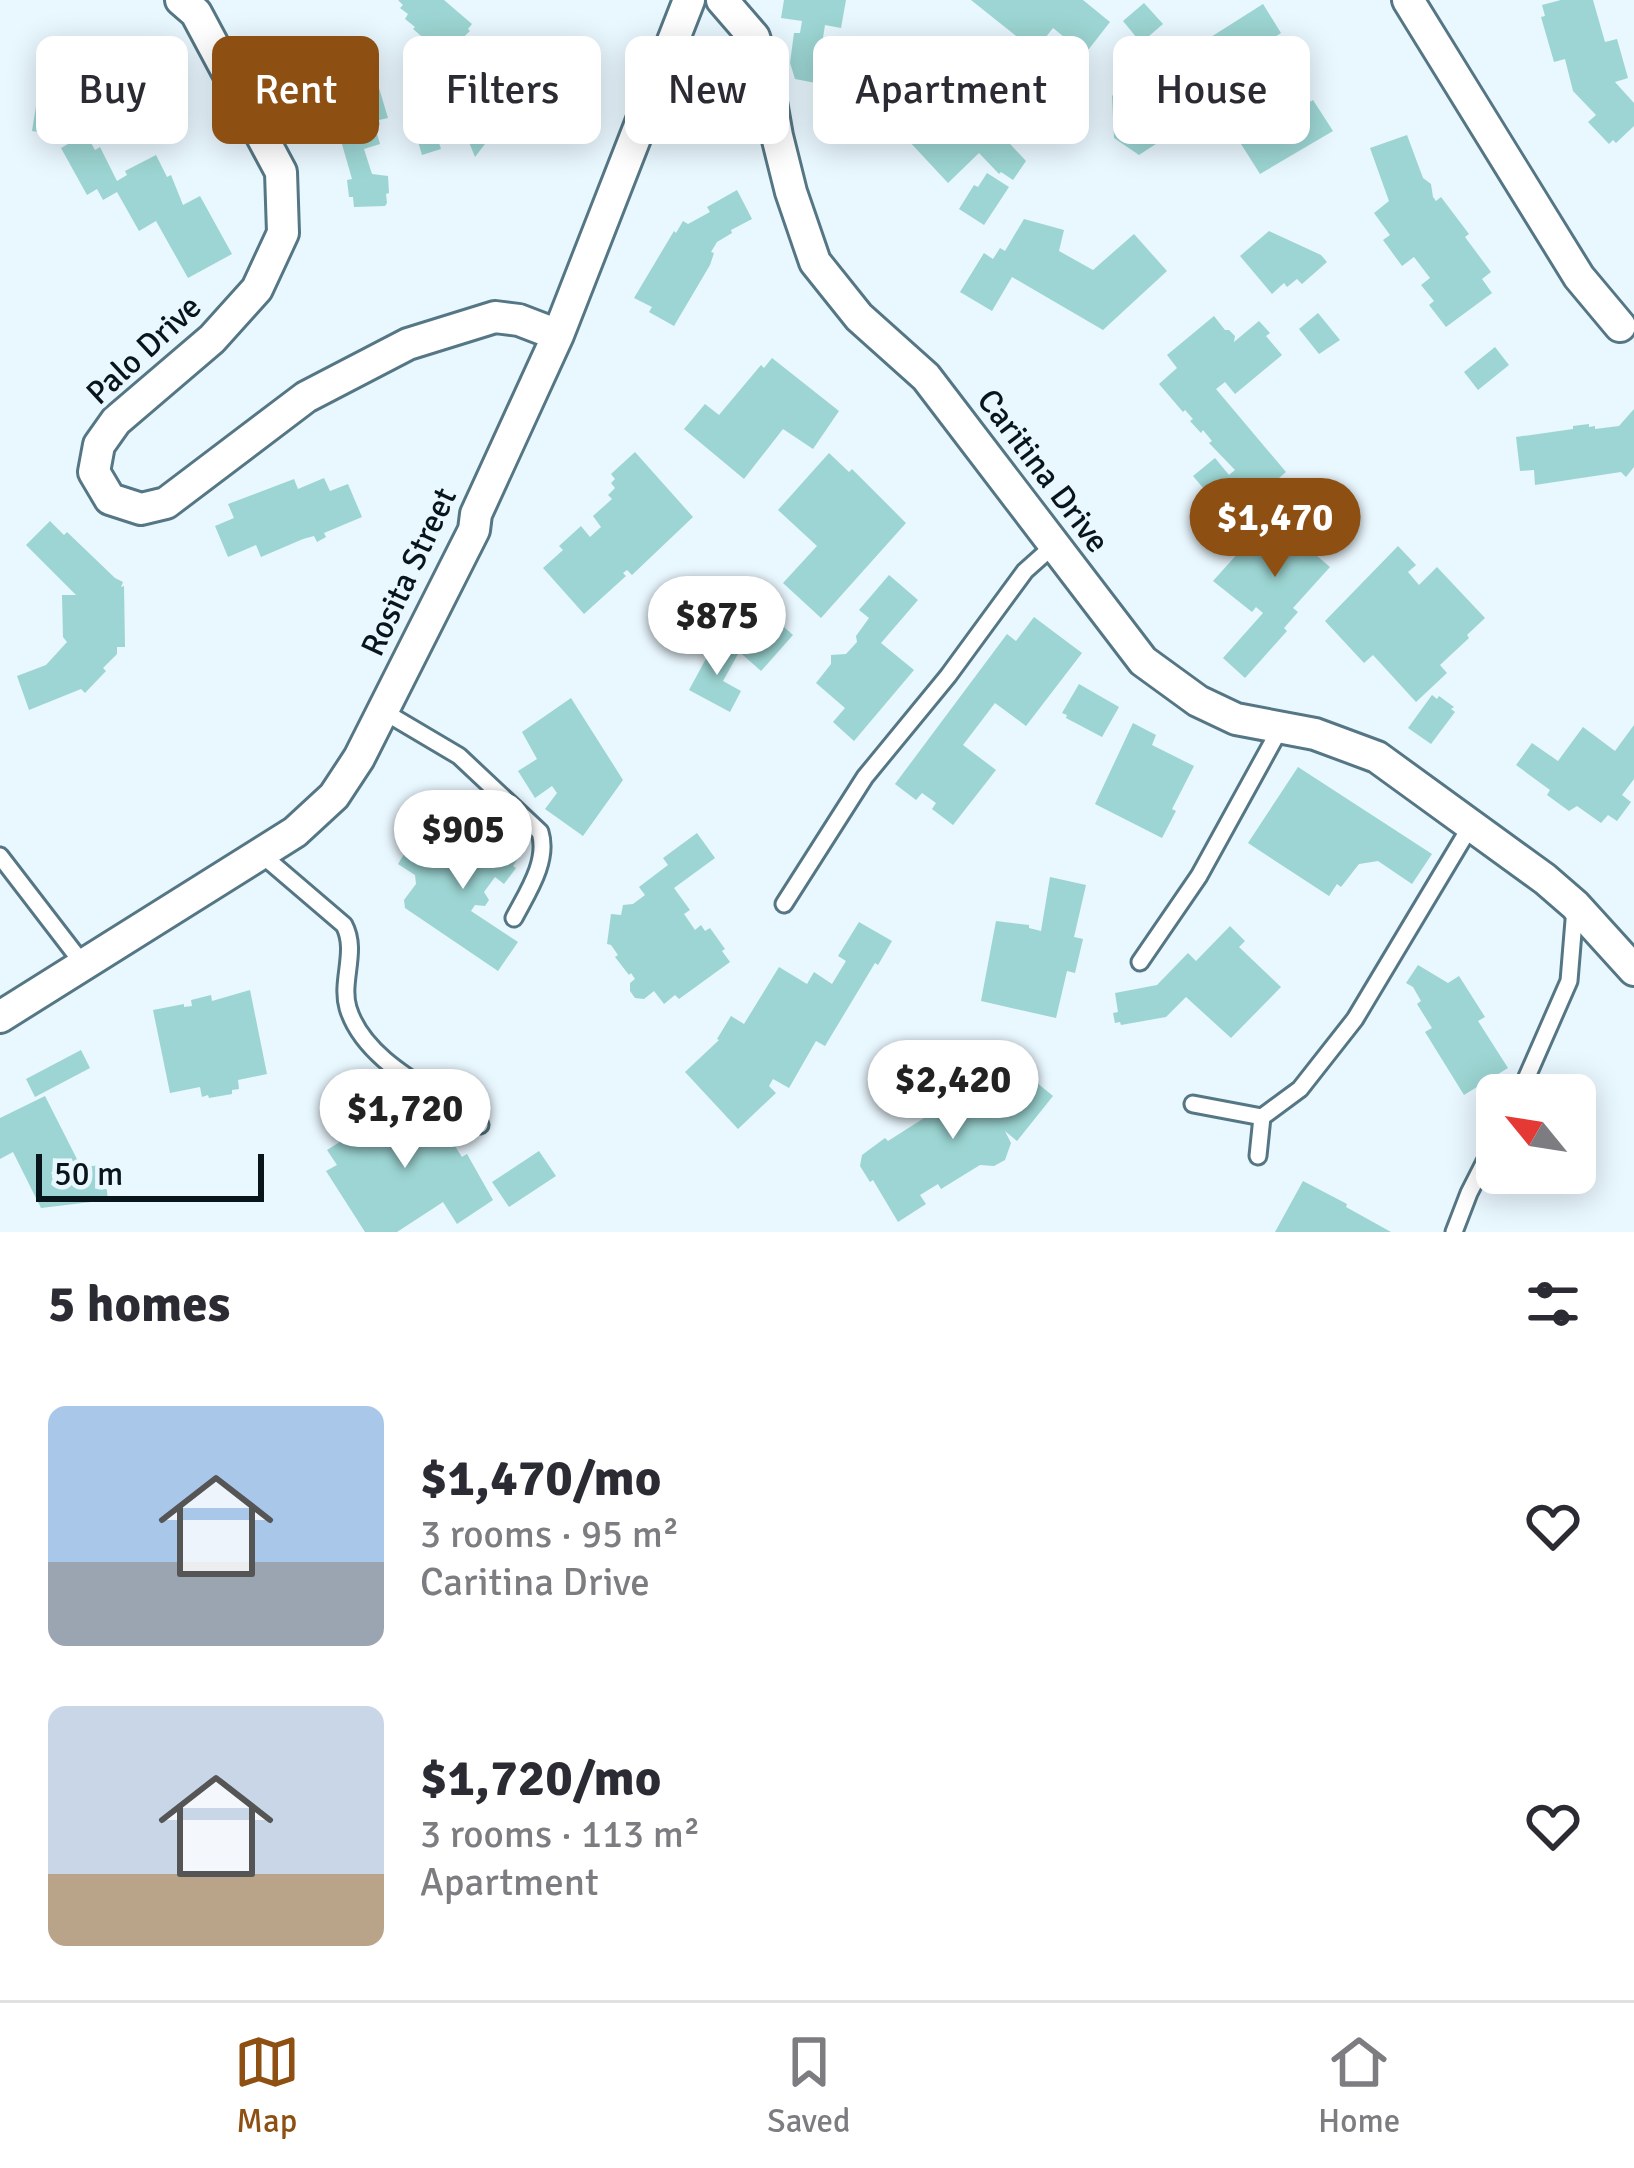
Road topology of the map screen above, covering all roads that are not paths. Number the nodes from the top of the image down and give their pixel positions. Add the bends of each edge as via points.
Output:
1 (181, 0) edge
2 (689, 0) edge
3 (722, 0) edge
4 (1408, 0) edge
5 (1620, 326) dead end
6 (558, 335) junction
7 (1053, 546) junction
8 (383, 711) junction
9 (1281, 728) junction
10 (1470, 827) junction
11 (261, 854) junction
12 (0, 856) edge
13 (784, 904) dead end
14 (1575, 905) junction
15 (514, 918) dead end
16 (1140, 962) dead end
17 (83, 964) junction
18 (1634, 970) edge
19 (0, 1017) edge
20 (1528, 1074) edge
21 (1193, 1104) dead end
22 (1262, 1117) junction
23 (480, 1124) dead end
24 (1258, 1156) dead end
25 (1476, 1179) edge
26 (1454, 1232) edge

1 - 6 street, Palo Drive via 196,13 281,172 283,233 257,289 98,445 94,472 110,499 141,509 166,503 306,398 408,344 495,316
2 - 6 street, Rosita Street
3 - 7 street, Caritina Drive via 754,37 815,262 859,317 926,377
4 - 5 street via 1580,277
6 - 8 street, Rosita Street via 474,530
7 - 9 street, Caritina Drive via 1143,661 1198,701
7 - 13 lane via 865,777
8 - 11 street, Rosita Street via 334,796
8 - 15 lane via 459,756 540,832 536,875
9 - 10 street, Caritina Drive via 1377,757
9 - 16 lane via 1199,876
10 - 14 street, Caritina Drive
10 - 22 lane via 1355,1019 1300,1089
11 - 17 street, Rosita Street
11 - 23 lane via 344,925 346,995 358,1028 390,1067
12 - 17 lane
14 - 18 street, Caritina Drive
14 - 20 lane via 1569,981
17 - 19 street, Rosita Street
21 - 22 lane
22 - 24 lane
25 - 26 lane

